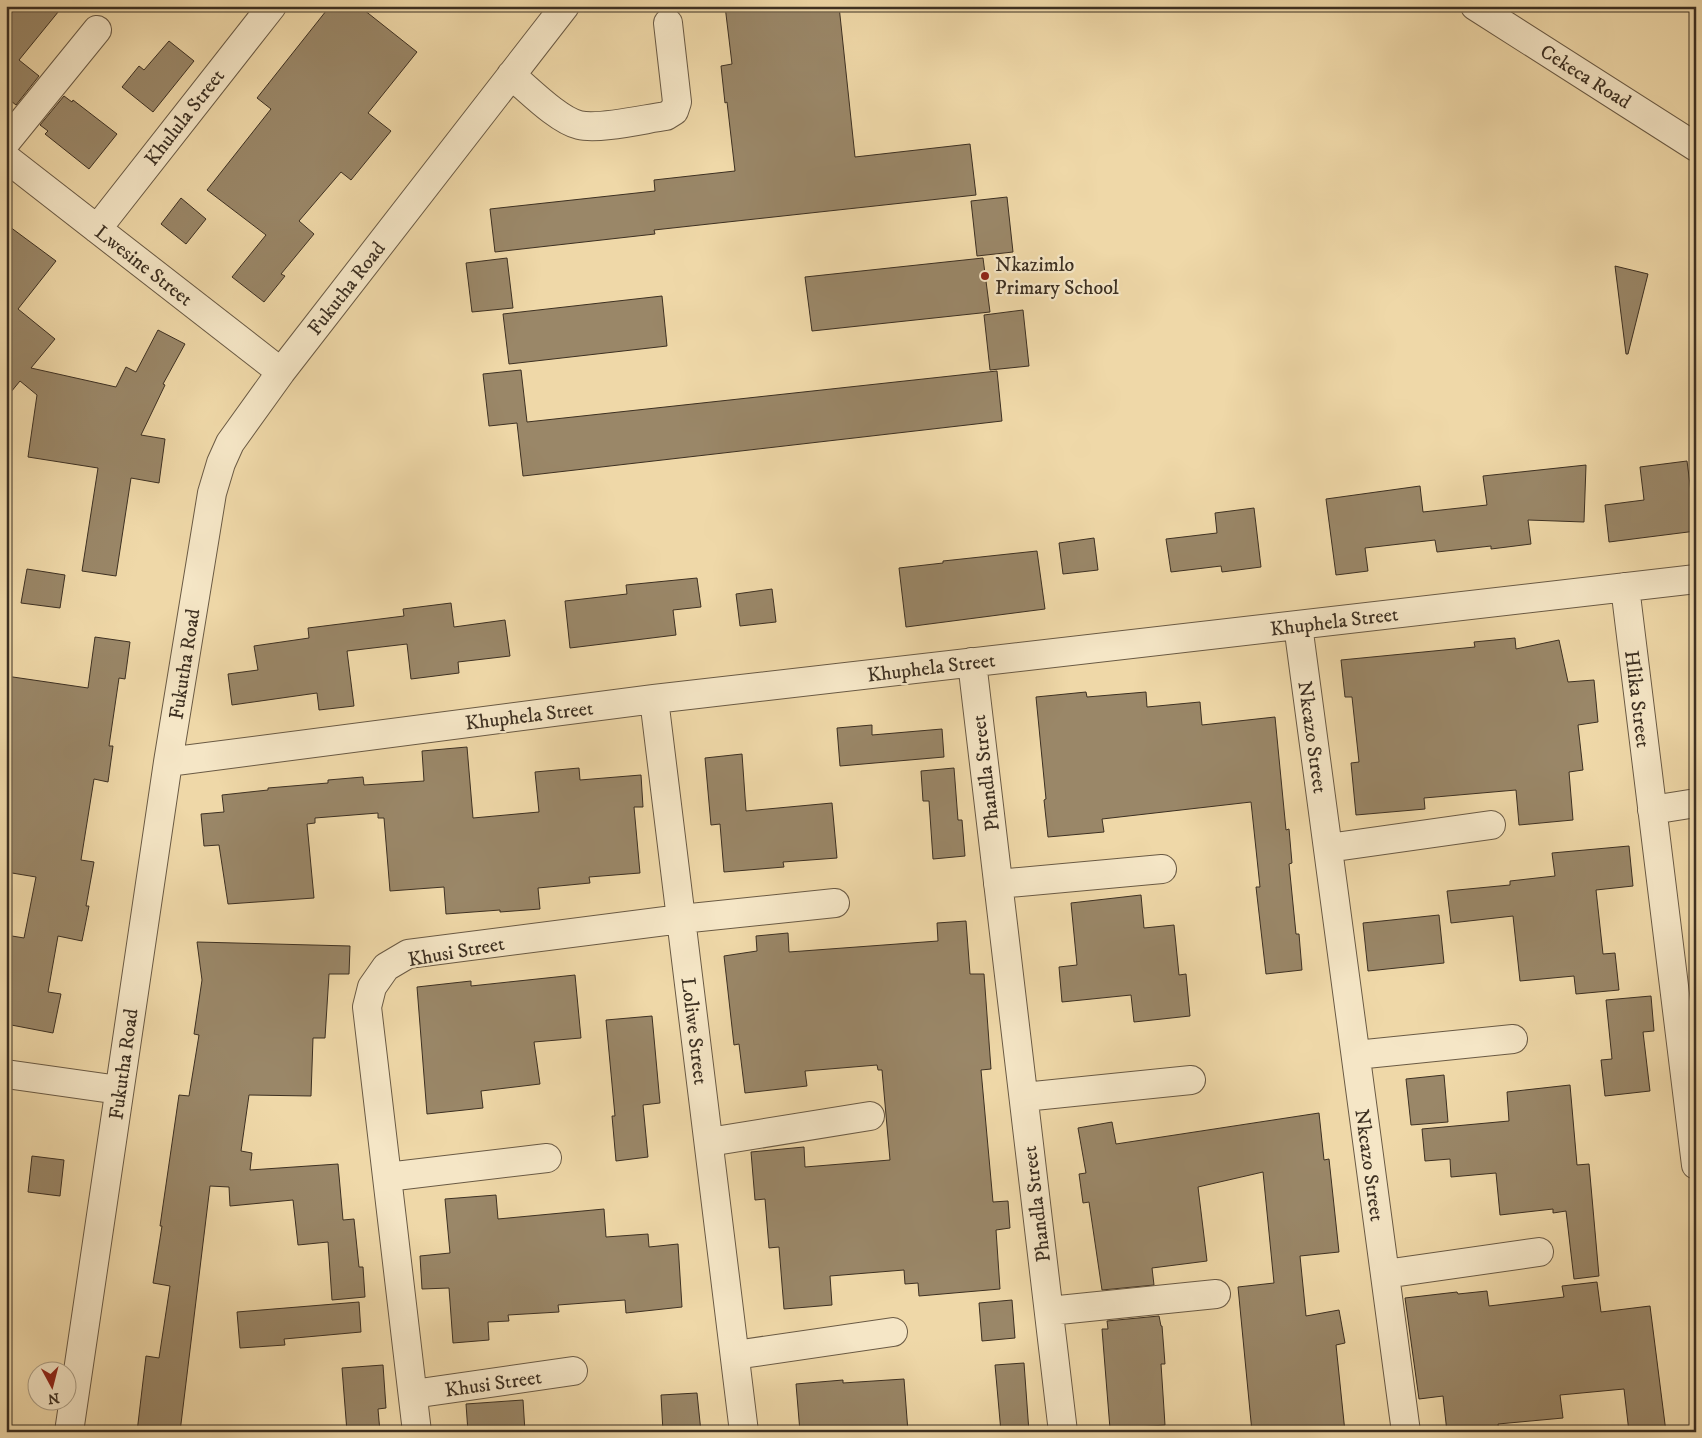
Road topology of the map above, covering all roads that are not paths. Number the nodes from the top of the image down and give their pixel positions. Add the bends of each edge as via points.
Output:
1 (272, 6) edge
2 (565, 6) edge
3 (1475, 6) edge
4 (668, 22) dead end
5 (97, 30) dead end
6 (511, 75) junction
7 (6, 142) edge
8 (1696, 147) edge
9 (6, 158) edge
10 (97, 229) junction
11 (281, 372) junction
12 (1696, 579) edge
13 (1624, 587) junction
14 (1298, 625) junction
15 (972, 662) junction
16 (654, 699) junction
17 (168, 762) junction
18 (1696, 803) edge
19 (1652, 810) junction
20 (1491, 825) dead end
21 (1328, 848) junction
22 (1162, 869) dead end
23 (998, 884) junction
24 (835, 903) dead end
25 (681, 919) junction
26 (1687, 1018) edge
27 (1513, 1039) dead end
28 (1356, 1055) junction
29 (6, 1074) edge
30 (1191, 1080) dead end
31 (119, 1090) junction
32 (1024, 1097) junction
33 (870, 1116) dead end
34 (709, 1142) junction
35 (547, 1158) dead end
36 (1696, 1165) edge
37 (387, 1177) junction
38 (1539, 1252) dead end
39 (1385, 1274) junction
40 (1216, 1294) dead end
41 (1049, 1311) junction
42 (893, 1332) dead end
43 (735, 1355) junction
44 (573, 1371) dead end
45 (413, 1394) junction
46 (69, 1432) edge
47 (418, 1432) edge
48 (744, 1432) edge
49 (1063, 1432) edge
50 (1406, 1432) edge

1 - 10 street, Khulula Street
2 - 6 street, Fukutha Road
3 - 8 street, Cekeca Road
4 - 6 street via 677,102 674,111 666,116 592,127 578,125 565,119
5 - 7 street
6 - 11 street, Fukutha Road
9 - 10 street, Lwesine Street
10 - 11 street, Lwesine Street
11 - 17 street, Fukutha Road via 230,443 214,485
12 - 13 street, Khuphela Street
13 - 14 street, Khuphela Street
13 - 19 street, Hlika Street
14 - 15 street, Khuphela Street
14 - 21 street, Nkcazo Street
15 - 16 street, Khuphela Street
15 - 23 street, Phandla Street
16 - 17 street, Khuphela Street
16 - 25 street, Loliwe Street
17 - 31 street, Fukutha Road
18 - 19 street
19 - 26 street, Hlika Street
20 - 21 street
21 - 28 street, Nkcazo Street
22 - 23 street
23 - 32 street, Phandla Street
24 - 25 street
25 - 34 street, Loliwe Street
25 - 37 street, Khusi Street via 408,954 386,967 372,987 367,1007
26 - 36 street, Hlika Street
27 - 28 street
28 - 39 street, Nkcazo Street
29 - 31 street
30 - 32 street
31 - 46 street, Fukutha Road
32 - 41 street, Phandla Street
33 - 34 street
34 - 43 street, Loliwe Street
35 - 37 street
37 - 45 street, Khusi Street
38 - 39 street
39 - 50 street, Nkcazo Street
40 - 41 street
41 - 49 street, Phandla Street
42 - 43 street
43 - 48 street, Loliwe Street
44 - 45 street, Khusi Street
45 - 47 street, Khusi Street

